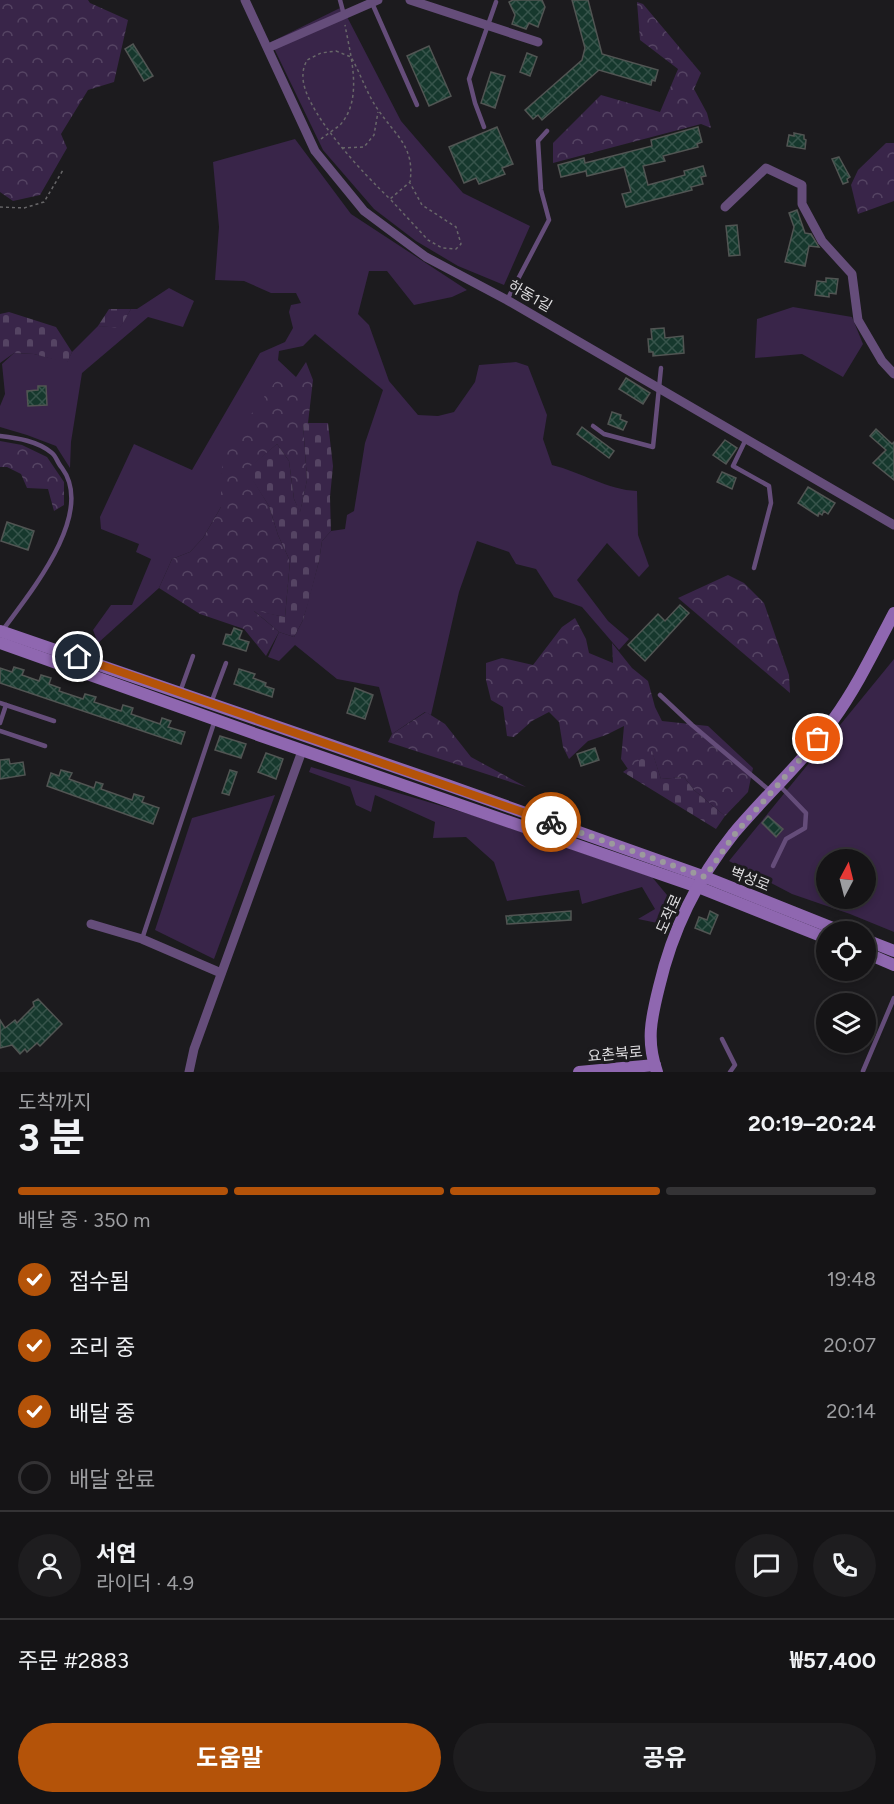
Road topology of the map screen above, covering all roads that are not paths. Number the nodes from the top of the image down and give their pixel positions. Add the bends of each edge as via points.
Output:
1 (245, 0) edge
2 (340, 0) edge
3 (410, 0) edge
4 (374, 1) edge
5 (496, 2) dead end
6 (431, 3) edge
7 (344, 15) junction
8 (489, 26) junction
9 (538, 42) dead end
10 (268, 48) junction
11 (417, 105) dead end
12 (484, 127) dead end
13 (547, 131) dead end
14 (725, 207) dead end
15 (507, 300) junction
16 (661, 368) dead end
17 (894, 374) edge
18 (659, 388) junction
19 (593, 426) dead end
20 (0, 436) edge
21 (746, 439) junction
22 (894, 525) edge
23 (754, 568) dead end
24 (894, 613) edge
25 (1, 635) edge
26 (193, 656) dead end
27 (226, 663) dead end
28 (180, 692) junction
29 (660, 695) dead end
30 (211, 703) junction
31 (3, 704) edge
32 (215, 720) junction
33 (54, 721) dead end
34 (0, 723) edge
35 (0, 731) edge
36 (45, 746) dead end
37 (302, 751) junction
38 (775, 788) junction
39 (773, 866) dead end
40 (702, 882) junction
41 (816, 922) edge
42 (91, 924) dead end
43 (816, 933) edge
44 (142, 939) junction
45 (876, 944) edge
46 (894, 951) edge
47 (876, 957) edge
48 (894, 965) edge
49 (221, 973) junction
50 (894, 998) edge
51 (722, 1039) dead end
52 (656, 1069) edge
53 (863, 1071) edge
54 (189, 1072) edge
55 (579, 1072) edge
56 (730, 1072) edge

1 - 10 street, 하동1길
2 - 7 lane
3 - 6 street
4 - 7 street
4 - 11 lane
5 - 8 lane
6 - 8 street
7 - 10 street
8 - 9 street
8 - 12 lane via 469,79
10 - 15 street, 하동1길 via 315,151 364,211 426,257
13 - 15 lane via 538,141 541,190 549,220
14 - 17 street via 766,168 802,186 802,204 822,241 852,274 858,320
15 - 18 street, 하동1길
16 - 18 lane
18 - 19 lane via 653,447 604,434
18 - 21 street, 하동1길
20 - 25 lane via 25,440 53,453 71,488 65,532 50,563
21 - 22 street, 하동1길
21 - 23 lane via 733,466 769,486 771,503
24 - 38 main road, 도작로 via 833,721
25 - 28 main road, 벽성로
25 - 32 main road, 벽성로
26 - 28 lane
27 - 30 lane
28 - 30 main road, 벽성로
29 - 38 lane via 692,725
30 - 40 main road, 벽성로
31 - 33 lane
31 - 34 lane
32 - 37 main road, 벽성로
32 - 44 lane
35 - 36 lane
37 - 40 main road, 벽성로
37 - 49 street
38 - 39 lane via 806,813 805,828 786,839
38 - 40 main road, 도작로 via 734,835
40 - 41 main road, 벽성로
40 - 43 main road, 벽성로
40 - 52 main road, 도작로 via 681,916 662,974 650,1023
42 - 44 street
44 - 49 street
45 - 46 main road
47 - 48 main road
49 - 54 street
50 - 53 lane
51 - 56 lane via 735,1065
52 - 55 main road, 요촌북로

